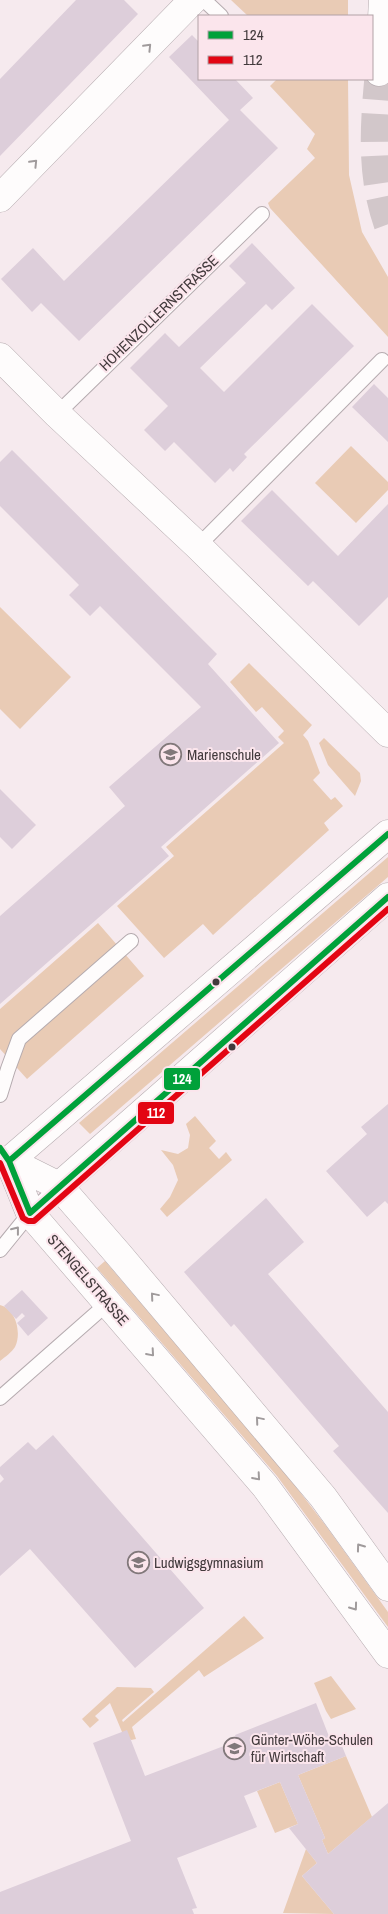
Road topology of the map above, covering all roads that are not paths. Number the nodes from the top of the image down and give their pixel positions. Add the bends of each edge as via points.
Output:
1 (193, 0) edge
2 (204, 0) edge
3 (383, 0) edge
4 (220, 15) edge
5 (379, 72) tunnel mouth
6 (0, 198) edge
7 (262, 214) dead end
8 (0, 356) edge
9 (382, 360) dead end
10 (57, 414) junction
11 (198, 546) junction
12 (388, 733) edge
13 (388, 834) edge
14 (388, 897) edge
15 (131, 941) dead end
16 (0, 1095) edge
17 (5, 1165) edge
18 (59, 1186) junction
19 (30, 1213) junction
20 (0, 1250) edge
21 (108, 1303) junction
22 (0, 1398) edge
23 (388, 1587) edge
24 (388, 1654) edge

6 -> 1 main road
2 - 4 lane
3 - 5 main road
7 - 10 lane, HOHENZOLLERNSTRASSE
8 - 10 main road
9 - 11 lane
10 - 11 main road
11 - 12 main road
13 - 17 main road
14 - 18 main road
15 - 16 lane via 19,1039
17 - 18 main road
17 - 19 main road, STENGELSTRASSE
18 - 19 lane
23 -> 18 main road via 323,1497
20 -> 19 lane
19 - 21 main road, STENGELSTRASSE
21 - 22 lane
21 -> 24 main road, STENGELSTRASSE via 264,1486

